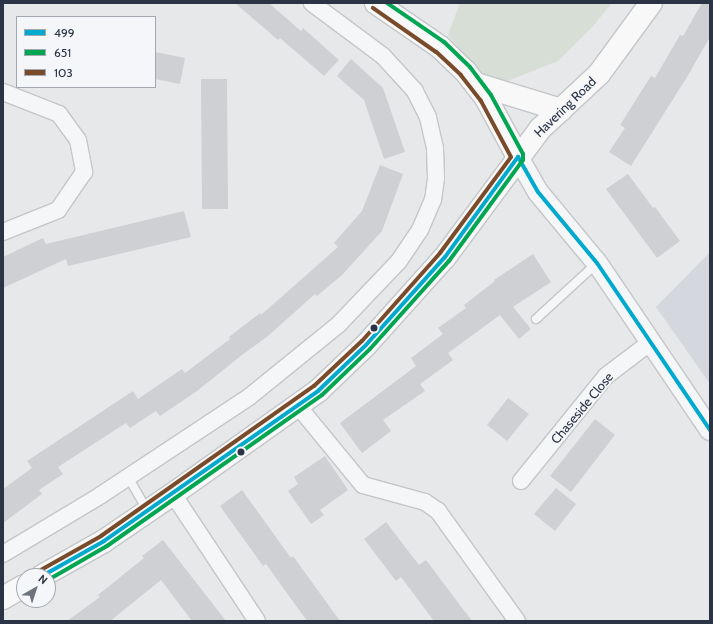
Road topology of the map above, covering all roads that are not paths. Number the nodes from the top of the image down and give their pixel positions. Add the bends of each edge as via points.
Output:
1 (312, 3) edge
2 (376, 3) edge
3 (651, 3) edge
4 (476, 84) junction
5 (3, 92) edge
6 (561, 110) junction
7 (518, 157) junction
8 (3, 232) edge
9 (597, 263) junction
10 (536, 319) dead end
11 (650, 342) junction
12 (298, 406) junction
13 (710, 430) edge
14 (128, 477) junction
15 (521, 482) dead end
16 (173, 494) junction
17 (148, 511) junction
18 (3, 554) edge
19 (56, 568) edge
20 (16, 591) edge
21 (3, 598) edge
22 (512, 619) edge
23 (257, 621) edge

1 - 14 street via 383,56 415,91 428,117 435,148 436,178 432,200 420,230 399,261 339,324 249,397
2 - 4 main road via 440,47
3 - 6 main road, Havering Road via 599,74
4 - 6 main road
4 - 7 main road
5 - 8 street via 59,114 78,140 84,172 58,210
6 - 7 main road, Havering Road via 540,129
7 - 9 street via 538,192
7 - 12 main road, Havering Road via 445,256 366,345 318,391
9 - 10 lane
9 - 11 street
11 - 13 street
11 - 15 street, Chaseside Close via 606,376
12 - 16 main road, Havering Road
12 - 22 street via 363,485 424,502 438,511
14 - 17 lane
14 - 18 street
16 - 17 main road, Havering Road
16 - 23 street
17 - 19 main road, Havering Road via 104,541
20 - 21 main road

